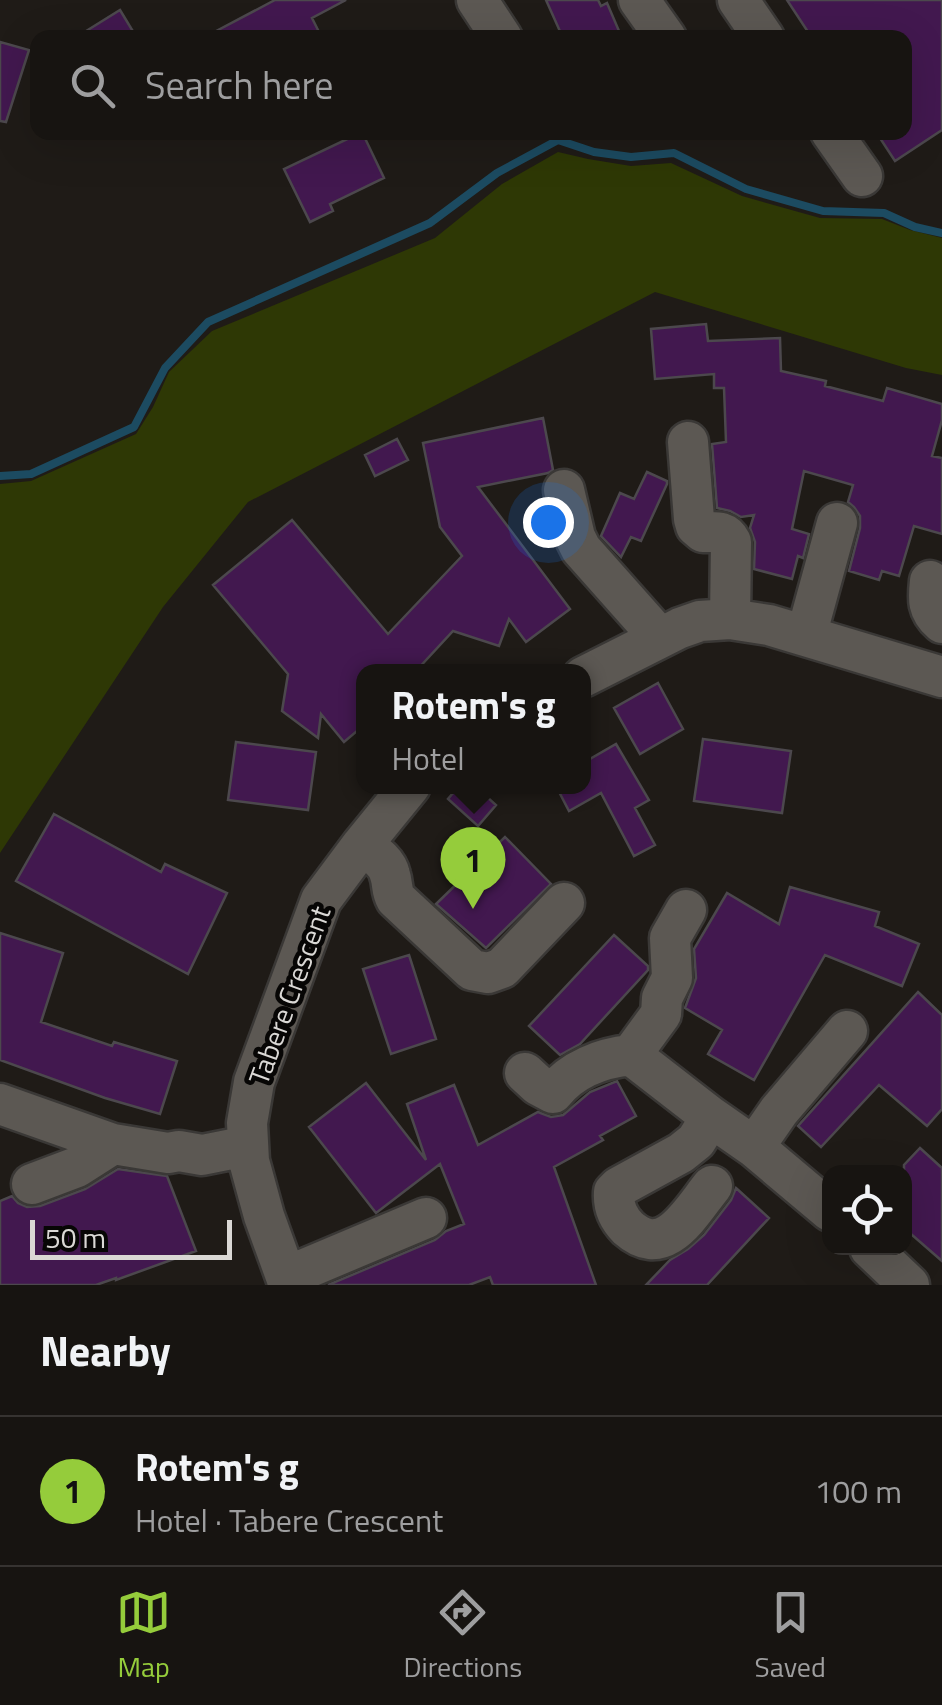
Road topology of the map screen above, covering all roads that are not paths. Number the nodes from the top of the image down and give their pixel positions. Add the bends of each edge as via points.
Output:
1 (476, 0) edge
2 (640, 0) edge
3 (738, 0) edge
4 (497, 30) edge
5 (661, 30) edge
6 (759, 30) edge
7 (837, 140) edge
8 (862, 176) dead end
9 (688, 442) dead end
10 (564, 490) dead end
11 (838, 523) dead end
12 (930, 580) dead end
13 (730, 619) junction
14 (942, 623) edge
15 (806, 636) junction
16 (660, 638) junction
17 (591, 673) edge
18 (942, 677) edge
19 (403, 794) edge
20 (362, 844) junction
21 (564, 904) dead end
22 (686, 910) dead end
23 (847, 1031) dead end
24 (631, 1055) junction
25 (525, 1073) dead end
26 (0, 1104) edge
27 (711, 1117) junction
28 (113, 1144) junction
29 (247, 1146) junction
30 (754, 1146) junction
31 (32, 1184) dead end
32 (712, 1186) dead end
33 (822, 1204) edge
34 (426, 1218) dead end
35 (878, 1255) edge
36 (288, 1281) edge
37 (910, 1285) edge

1 - 4 street
2 - 5 street
3 - 6 street
7 - 8 street
9 - 13 street via 696,526 722,532 731,542
10 - 16 street via 581,549
11 - 15 street
12 - 14 street via 928,602
13 - 15 street
13 - 16 street via 700,621
15 - 18 street
16 - 17 street
19 - 20 street, Tabere Crescent
20 - 21 street via 385,862 396,899 472,970 502,968
20 - 29 street, Tabere Crescent via 321,900 254,1082
22 - 24 street via 670,938 672,978 661,1014
23 - 30 street
24 - 25 street via 586,1068 553,1094
24 - 27 street
26 - 28 street
27 - 30 street
27 - 32 street via 681,1154 620,1187 613,1198 622,1222 653,1241 679,1226
28 - 29 street via 202,1155
28 - 31 street
29 - 36 street, Tabere Crescent
30 - 33 street
34 - 36 street
35 - 37 street

